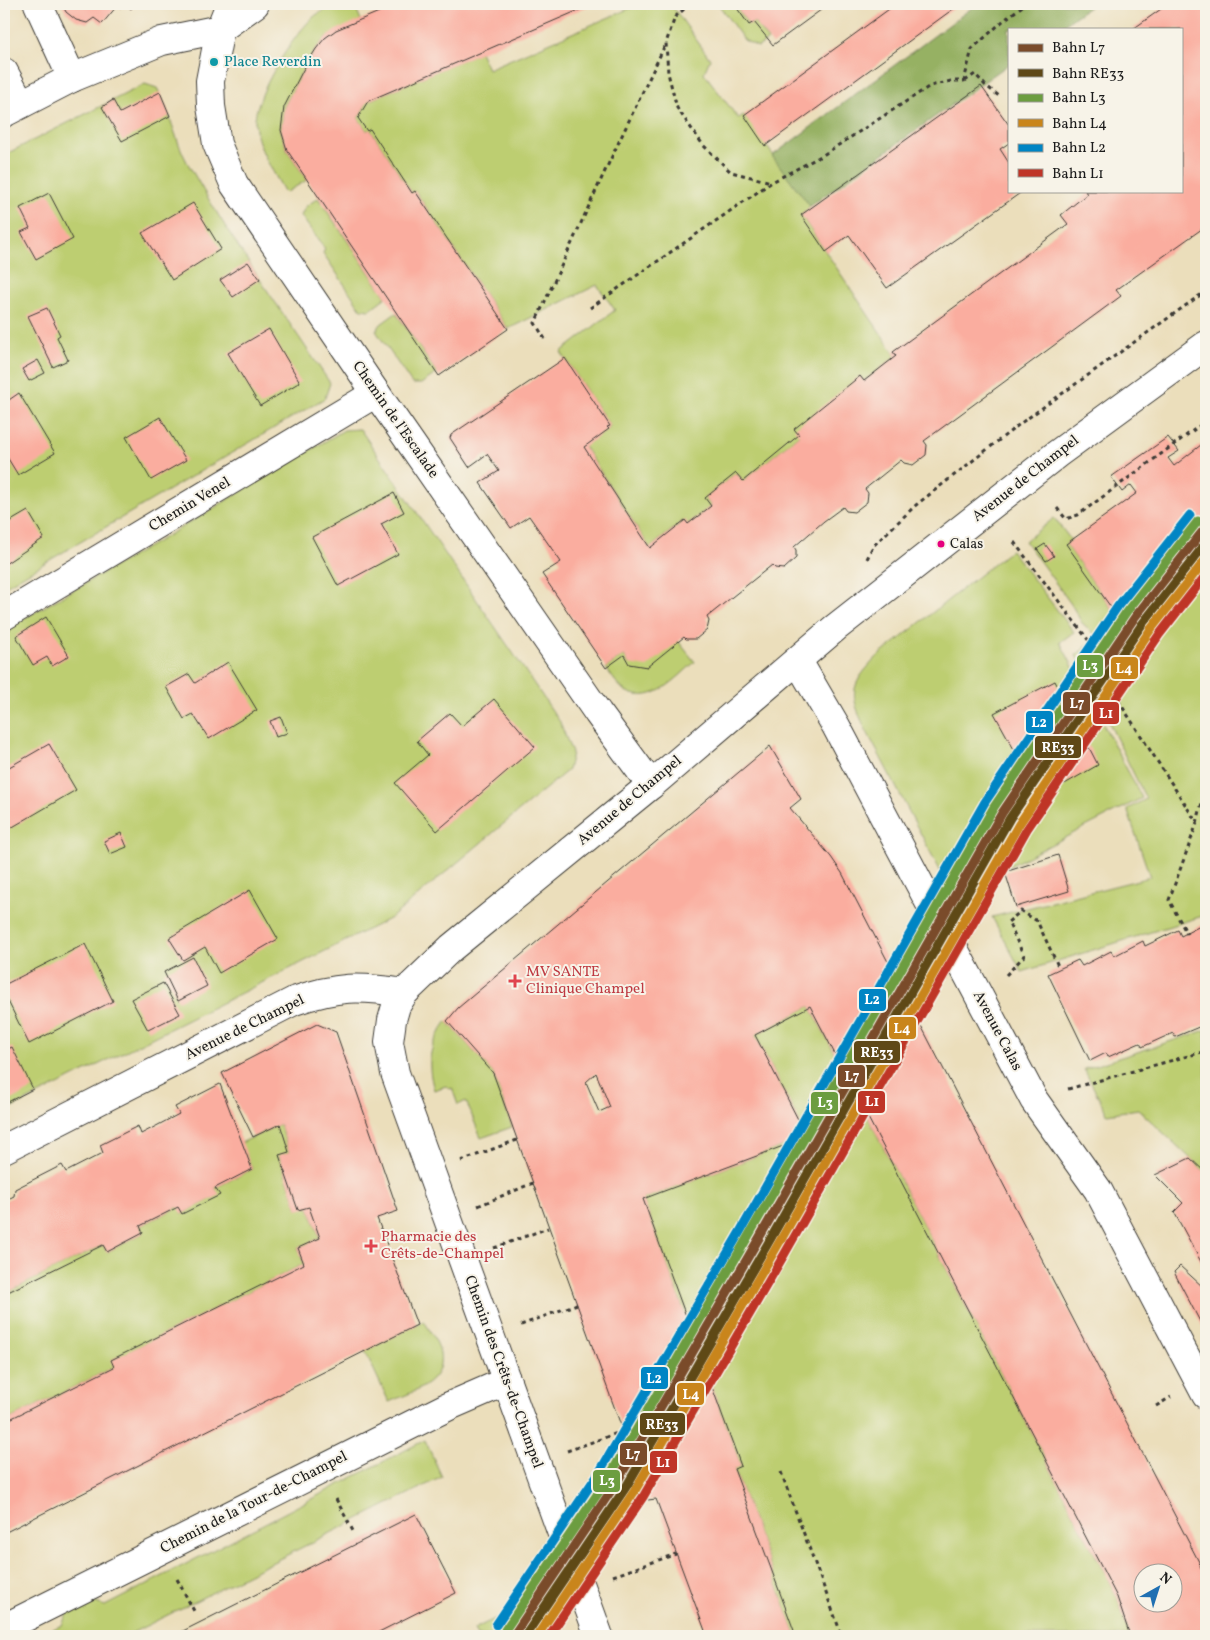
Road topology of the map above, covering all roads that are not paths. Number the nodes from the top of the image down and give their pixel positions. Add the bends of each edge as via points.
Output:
1 (38, 4) edge
2 (230, 4) edge
3 (255, 4) edge
4 (220, 29) junction
5 (4, 72) edge
6 (72, 78) junction
7 (12, 109) edge
8 (1206, 345) edge
9 (376, 393) junction
10 (4, 616) edge
11 (798, 661) junction
12 (650, 785) junction
13 (404, 993) junction
14 (4, 1149) edge
15 (507, 1381) junction
16 (1206, 1395) edge
17 (4, 1628) edge
18 (599, 1636) edge

1 - 6 street
2 - 4 street, Chemin de l'Escalade
3 - 4 street
4 - 6 street via 162,41
4 - 9 street, Chemin de l'Escalade via 210,82 217,144 225,165 234,184
5 - 7 street
6 - 7 street
8 - 11 street, Avenue de Champel via 1057,454
9 - 10 street, Chemin Venel
9 - 12 street, Chemin de l'Escalade
11 - 12 street, Avenue de Champel
11 - 16 street, Avenue Calas via 836,726 1034,1100 1098,1190
12 - 13 street, Avenue de Champel via 451,948
13 - 14 street, Avenue de Champel via 352,988 313,994
13 - 15 street, Chemin des Crêts-de-Champel via 396,1006 389,1042 395,1073
15 - 17 street, Chemin de la Tour-de-Champel via 446,1407
15 - 18 street, Chemin des Crêts-de-Champel

